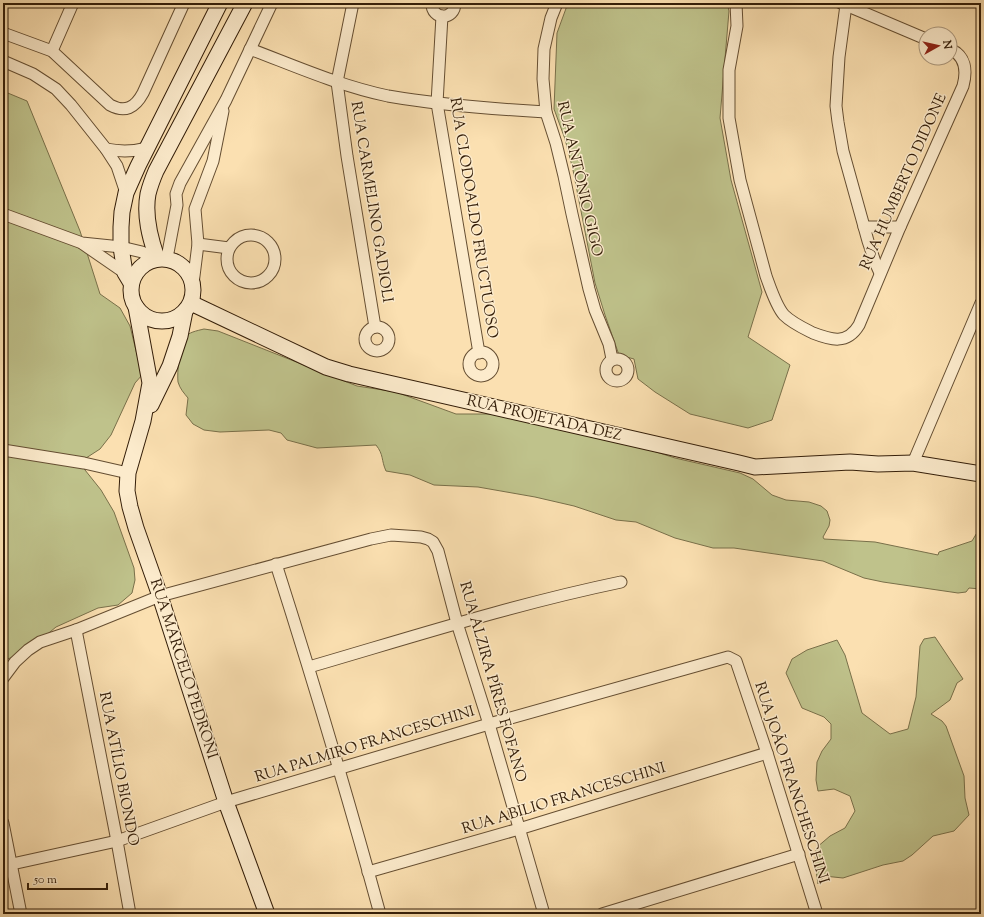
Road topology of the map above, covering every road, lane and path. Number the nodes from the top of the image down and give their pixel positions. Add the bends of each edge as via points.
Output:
1 (73, 3) edge
2 (184, 3) edge
3 (220, 3) edge
4 (244, 3) edge
5 (272, 3) edge
6 (352, 3) edge
7 (432, 3) edge
8 (455, 3) edge
9 (557, 3) edge
10 (736, 3) edge
11 (843, 4) edge
12 (442, 16) junction
13 (3, 33) edge
14 (918, 36) edge
15 (250, 49) junction
16 (52, 51) junction
17 (958, 54) edge
18 (3, 61) edge
19 (337, 82) junction
20 (226, 100) junction
21 (437, 103) junction
22 (546, 112) junction
23 (147, 148) junction
24 (106, 149) junction
25 (126, 194) junction
26 (177, 205) junction
27 (195, 209) junction
28 (3, 214) edge
29 (864, 227) junction
30 (900, 227) junction
31 (82, 244) junction
32 (198, 244) junction
33 (121, 247) junction
34 (229, 248) junction
35 (158, 259) junction
36 (880, 273) junction
37 (128, 278) junction
38 (193, 284) junction
39 (981, 303) edge
40 (136, 307) junction
41 (188, 307) junction
42 (375, 327) dead end
43 (479, 353) dead end
44 (612, 359) dead end
45 (143, 421) junction
46 (3, 450) edge
47 (913, 463) junction
48 (128, 473) junction
49 (981, 474) edge
50 (276, 564) junction
51 (621, 582) dead end
52 (160, 596) junction
53 (457, 623) junction
54 (76, 630) junction
55 (736, 661) joint
56 (309, 667) junction
57 (3, 678) edge
58 (489, 724) junction
59 (767, 753) junction
60 (339, 770) junction
61 (226, 802) junction
62 (3, 822) edge
63 (519, 829) junction
64 (117, 841) junction
65 (799, 854) junction
66 (7, 865) edge
67 (368, 872) junction
68 (21, 914) edge
69 (130, 914) edge
70 (267, 914) edge
71 (380, 914) edge
72 (544, 914) edge
73 (602, 914) edge
74 (817, 914) edge

1 - 16 street
2 - 16 street via 143,93 133,106 117,108 110,105
3 - 23 street
4 - 35 street via 156,171 148,195 147,222
5 - 15 street
6 - 19 street, RUA CARMELINO GADIOLI
7 - 12 street via 435,13
8 - 12 street via 452,12
9 - 22 street, RUA ANTÔNIO GIGO via 544,49
10 - 36 street, RUA HUMBERTO DIDONE via 737,26 729,70 729,118 740,180 771,290 783,314 809,331 829,339 848,337 859,325
11 - 14 street
11 - 29 street via 836,106 843,151
12 - 21 street, RUA CLODOALDO FRUCTUOSO
13 - 16 street
15 - 19 street
15 - 20 street
17 - 30 street, RUA HUMBERTO DIDONE via 966,70 962,86
18 - 24 street via 33,74 56,89 72,105
19 - 21 street via 387,95
19 - 42 street, RUA CARMELINO GADIOLI
20 - 26 street via 185,173 176,194
20 - 27 street via 213,161
21 - 22 street
21 - 43 street, RUA CLODOALDO FRUCTUOSO
22 - 44 street, RUA ANTÔNIO GIGO via 556,143 589,289
23 - 24 street via 124,152
23 - 25 street
24 - 25 street via 117,166
25 - 33 street via 122,212
26 - 27 street
26 - 35 street
27 - 32 street
28 - 31 street
29 - 30 street
29 - 36 street
30 - 36 street, RUA HUMBERTO DIDONE
31 - 33 street
31 - 37 street
32 - 34 street
32 - 38 street
33 - 35 street
33 - 37 street
34 - 34 street via 228,265 237,278 244,282 259,282 271,273 276,258 271,244 265,239 249,234 241,236
35 - 37 street via 140,267
35 - 38 street via 176,261 190,275
37 - 40 street
38 - 41 street via 193,294
39 - 47 street
40 - 41 street via 150,319 160,321 178,317
40 - 45 street, RUA MARCELO PEDRONI via 150,383
41 - 45 street, RUA MARCELO PEDRONI via 170,366
41 - 47 street, RUA PROJETADA DEZ via 326,368 739,464 774,467 850,462
45 - 48 street, RUA MARCELO PEDRONI
46 - 48 street
47 - 49 street, RUA PROJETADA DEZ
48 - 52 street, RUA MARCELO PEDRONI via 127,491 130,507
50 - 52 street
50 - 53 street, RUA ALZIRA PÍRES FOFANO via 391,535 428,539 438,551
50 - 56 street
51 - 53 street
52 - 54 street
52 - 61 street, RUA MARCELO PEDRONI
53 - 56 street
53 - 58 street, RUA ALZIRA PÍRES FOFANO
54 - 57 street via 40,642 15,662
54 - 64 street, RUA ATÍLIO BIONDO
55 - 58 street, RUA PALMIRO FRANCESCHINI via 728,657
55 - 59 street, RUA JOÃO FRANCHESCHINI
56 - 60 street
58 - 60 street, RUA PALMIRO FRANCESCHINI
58 - 63 street, RUA ALZIRA PÍRES FOFANO
59 - 63 street, RUA ABILIO FRANCESCHINI
59 - 65 street, RUA JOÃO FRANCHESCHINI
60 - 61 street, RUA PALMIRO FRANCESCHINI
60 - 67 street
61 - 64 street, RUA PALMIRO FRANCESCHINI
61 - 70 street, RUA MARCELO PEDRONI
62 - 66 street
63 - 67 street, RUA ABILIO FRANCESCHINI
63 - 72 street, RUA ALZIRA PÍRES FOFANO
64 - 66 street, RUA PALMIRO FRANCESCHINI
64 - 69 street, RUA ATÍLIO BIONDO
65 - 73 street
65 - 74 street, RUA JOÃO FRANCHESCHINI
66 - 68 street
67 - 71 street

